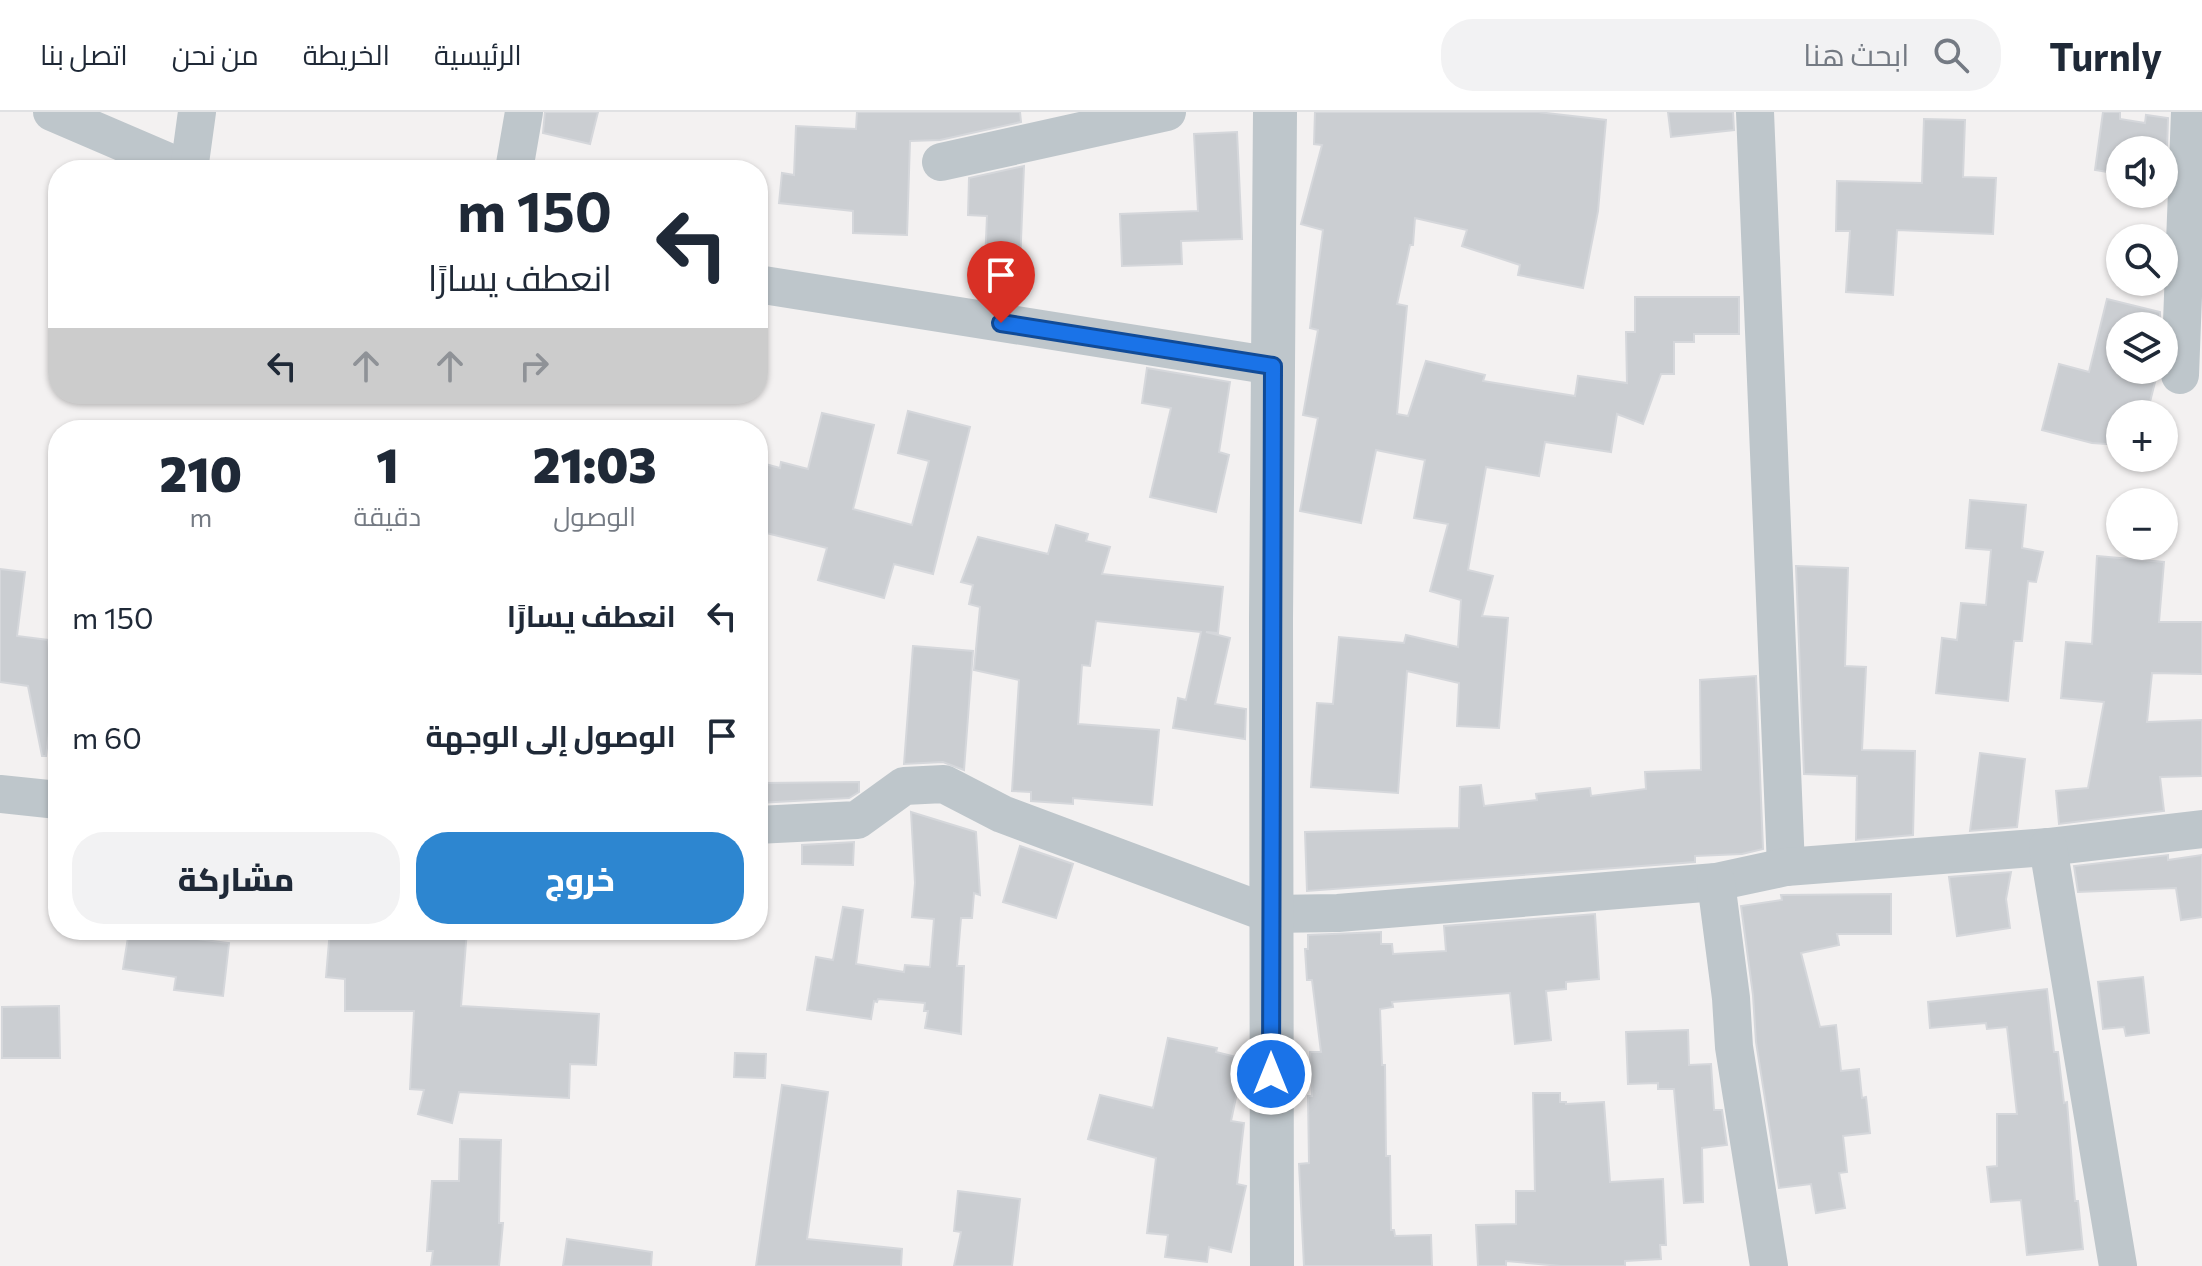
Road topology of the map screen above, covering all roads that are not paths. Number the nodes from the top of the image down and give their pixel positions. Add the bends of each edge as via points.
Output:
1 (52, 112) edge
2 (197, 112) edge
3 (524, 112) edge
4 (1167, 112) edge
5 (1275, 112) edge
6 (1755, 112) edge
7 (2190, 112) edge
8 (165, 160) edge
9 (190, 160) edge
10 (516, 160) edge
11 (941, 162) dead end
12 (768, 286) edge
13 (1273, 366) junction
14 (2180, 375) dead end
15 (0, 794) edge
16 (48, 799) edge
17 (768, 824) edge
18 (2202, 829) edge
19 (2048, 847) junction
20 (1786, 867) junction
21 (1716, 882) junction
22 (1270, 914) junction
23 (1272, 1266) edge
24 (1769, 1266) edge
25 (2118, 1266) edge

1 - 8 street
2 - 9 street
3 - 10 street
4 - 11 street
5 - 13 street
6 - 20 street
7 - 14 street
12 - 13 street
13 - 22 street
15 - 16 street
17 - 22 street via 857,820 904,786 944,784 1002,814
18 - 19 street
19 - 20 street
19 - 25 street
20 - 21 street
21 - 22 street
21 - 24 street via 1734,1047
22 - 23 street

